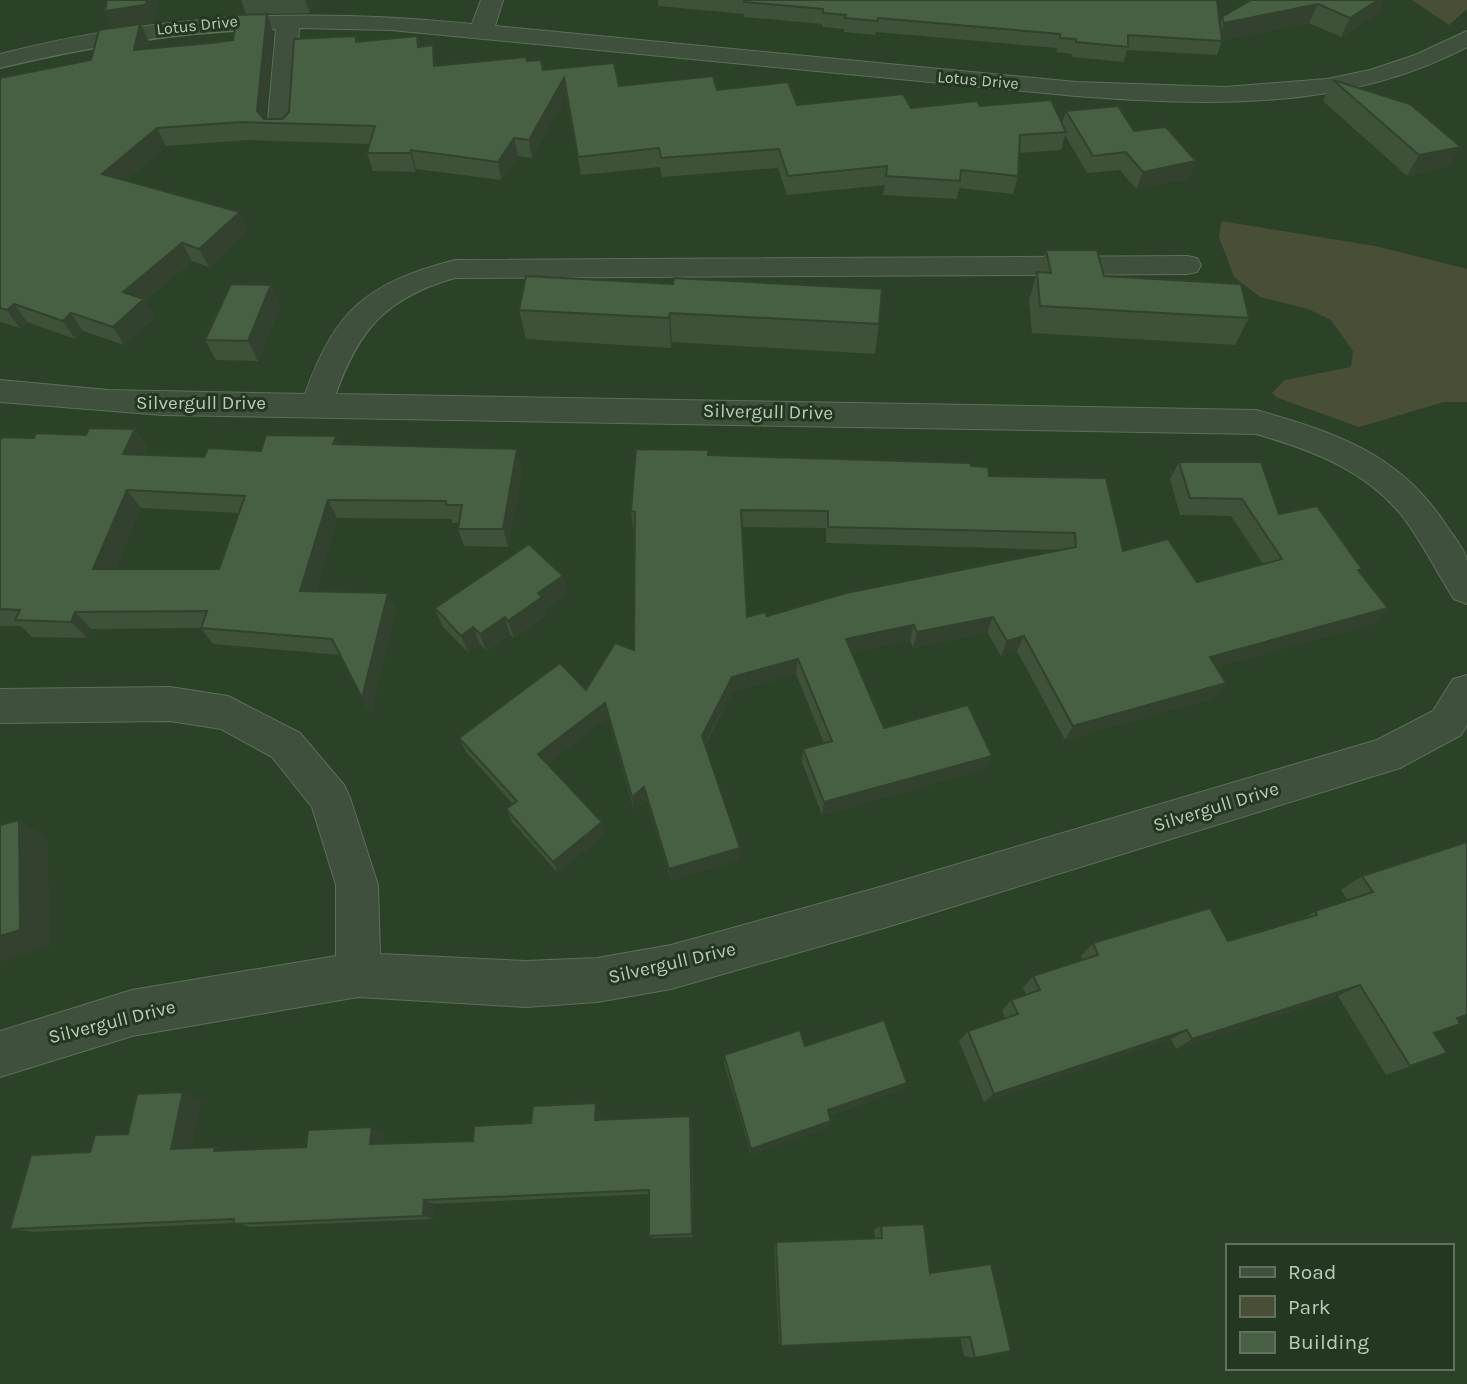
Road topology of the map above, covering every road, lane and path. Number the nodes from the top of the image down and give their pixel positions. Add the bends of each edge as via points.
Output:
1 (492, 0) edge
2 (288, 20) junction
3 (481, 33) junction
4 (1467, 38) edge
5 (0, 61) edge
6 (280, 130) edge
7 (1187, 265) dead end
8 (0, 391) edge
9 (317, 404) junction
10 (1467, 589) edge
11 (1467, 691) edge
12 (0, 706) edge
13 (358, 975) junction
14 (0, 1054) edge

1 - 3 street
2 - 3 street, Lotus Drive via 391,23
2 - 5 street, Lotus Drive via 145,30
2 - 6 street
3 - 4 street, Lotus Drive via 1188,96 1299,90 1344,82 1405,68
7 - 9 street via 455,269 418,277 385,293 358,318
8 - 9 street, Silvergull Drive via 148,404
9 - 10 street, Silvergull Drive via 1256,422 1312,438 1373,469 1417,509
11 - 13 street, Silvergull Drive via 1447,723 1386,755 671,967 597,980 526,984
12 - 13 street via 170,704 228,713 286,745 330,798 357,885
13 - 14 street, Silvergull Drive via 132,1013

